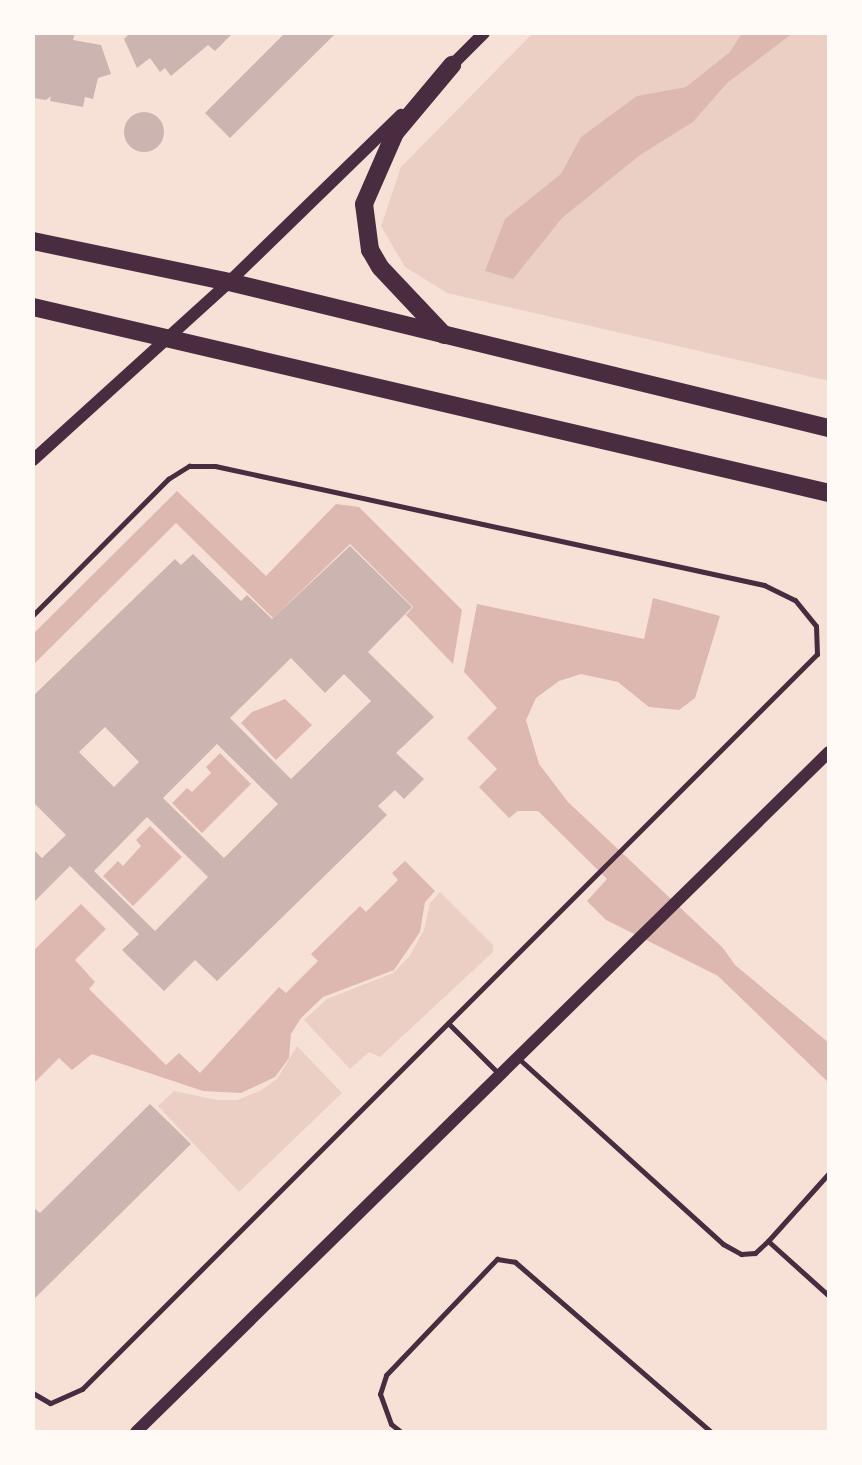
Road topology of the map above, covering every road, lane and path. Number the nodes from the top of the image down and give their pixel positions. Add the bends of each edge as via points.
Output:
1 (484, 33) edge
2 (453, 65) junction
3 (33, 241) edge
4 (229, 282) junction
5 (33, 307) edge
6 (444, 335) junction
7 (164, 339) junction
8 (829, 428) edge
9 (33, 460) edge
10 (829, 493) edge
11 (33, 615) edge
12 (829, 752) edge
13 (448, 1023) junction
14 (517, 1057) junction
15 (500, 1075) junction
16 (829, 1173) edge
17 (768, 1241) junction
18 (829, 1296) edge
19 (33, 1393) edge
20 (136, 1432) edge
21 (401, 1432) edge
22 (711, 1432) edge

1 - 2 street
2 - 4 street
2 - 6 main road via 395,133 364,204 370,250 380,267
3 - 4 main road
4 - 6 main road
4 - 7 street
5 - 7 main road
6 - 8 main road
7 - 9 street
7 - 10 main road
11 - 13 lane via 168,479 189,466 215,466 751,582 795,600 816,625 817,654
12 - 14 street
13 - 15 lane
13 - 19 lane via 82,1389 50,1403
14 - 15 street
14 - 17 lane via 723,1244 741,1254 755,1253
15 - 20 street
16 - 17 lane
17 - 18 lane
21 - 22 lane via 391,1424 380,1394 386,1375 497,1259 515,1262

